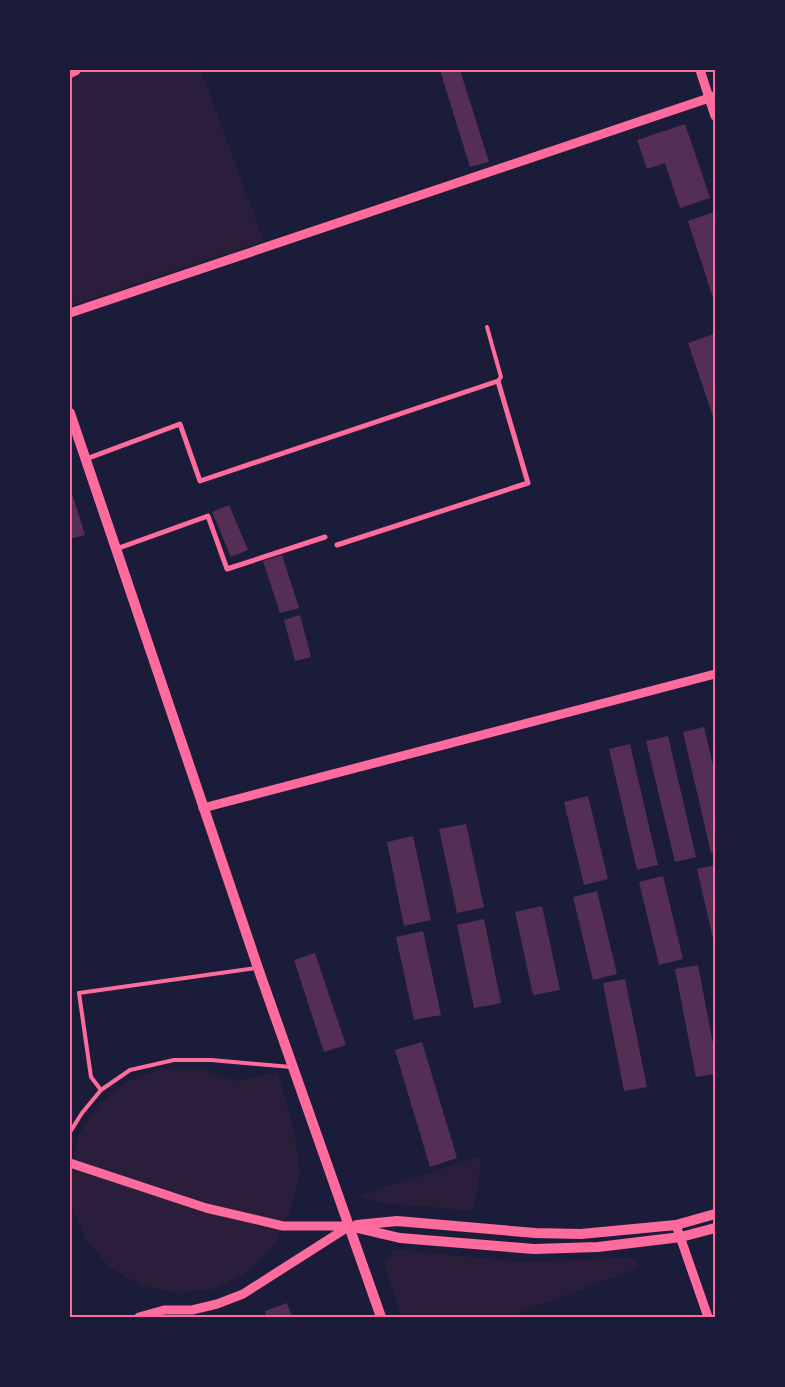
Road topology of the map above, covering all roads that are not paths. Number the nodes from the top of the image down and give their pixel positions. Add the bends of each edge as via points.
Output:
1 (76, 70) edge
2 (700, 70) edge
3 (70, 73) edge
4 (712, 97) edge
5 (715, 116) edge
6 (70, 313) edge
7 (486, 327) dead end
8 (498, 381) junction
9 (70, 412) edge
10 (86, 459) junction
11 (325, 537) dead end
12 (337, 544) dead end
13 (116, 549) junction
14 (715, 674) edge
15 (203, 808) junction
16 (258, 968) junction
17 (292, 1067) junction
18 (100, 1090) junction
19 (70, 1132) edge
20 (70, 1163) edge
21 (715, 1214) edge
22 (676, 1225) junction
23 (349, 1226) junction
24 (715, 1228) edge
25 (681, 1237) junction
26 (139, 1317) edge
27 (381, 1317) edge
28 (708, 1317) edge

1 - 3 main road
2 - 4 street
4 - 5 street
4 - 6 street
7 - 8 lane via 502,377
8 - 10 street via 200,481 180,424
8 - 12 street via 528,483
9 - 10 main road
10 - 13 main road
11 - 13 street via 227,569 208,516
13 - 15 main road
14 - 15 street
15 - 16 main road
16 - 17 main road
16 - 18 lane via 79,993 91,1077
17 - 18 lane via 174,1060 130,1070
17 - 23 main road
18 - 19 lane
20 - 23 street via 206,1208 283,1226
21 - 22 main road
22 - 23 main road via 581,1234 397,1221
22 - 25 street
23 - 25 main road via 400,1238 534,1249 598,1247
23 - 26 street via 243,1294 192,1310 164,1310
23 - 27 main road
24 - 25 main road
25 - 28 street

